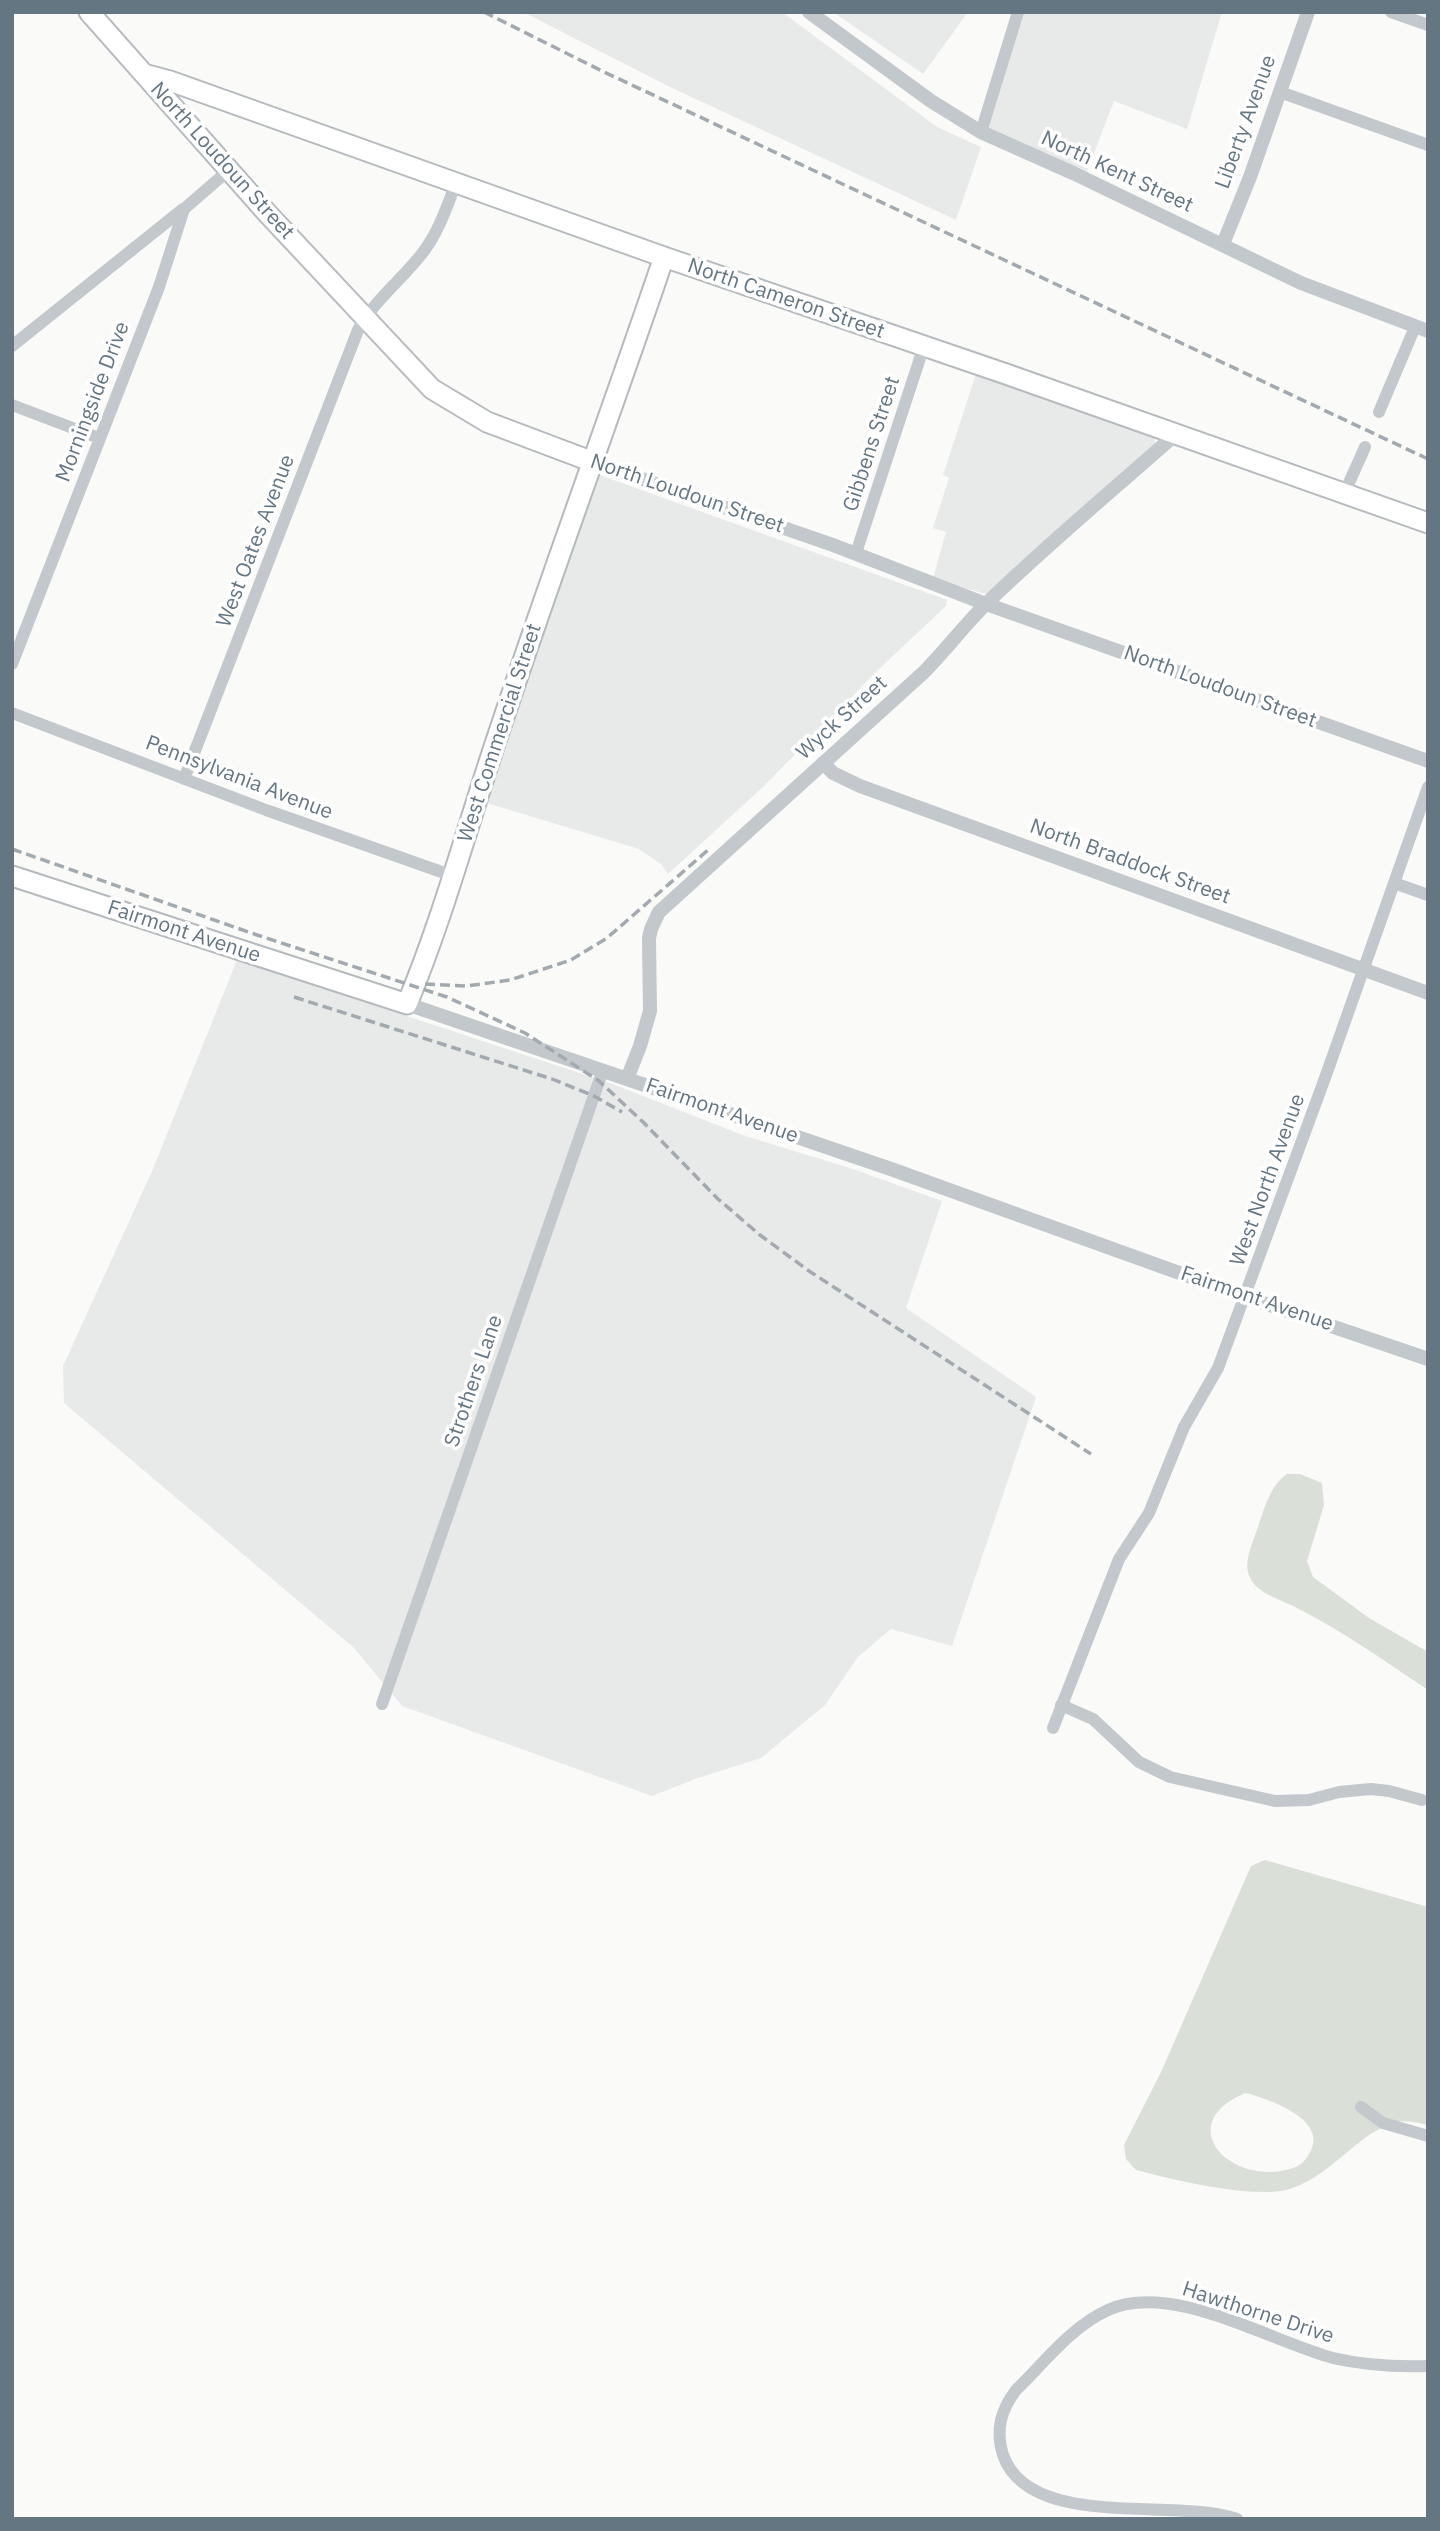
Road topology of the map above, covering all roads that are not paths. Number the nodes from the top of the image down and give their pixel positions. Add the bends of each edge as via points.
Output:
1 (89, 12) edge
2 (809, 12) edge
3 (1018, 12) edge
4 (1308, 12) edge
5 (1391, 12) edge
6 (1428, 25) edge
7 (169, 89) junction
8 (1280, 92) junction
9 (981, 132) junction
10 (1428, 145) edge
11 (229, 170) junction
12 (456, 183) junction
13 (184, 209) junction
14 (1223, 244) junction
15 (664, 257) junction
16 (365, 317) junction
17 (1421, 329) edge
18 (12, 346) edge
19 (924, 346) junction
20 (12, 405) edge
21 (1379, 412) dead end
22 (1176, 434) junction
23 (99, 438) junction
24 (1365, 447) dead end
25 (593, 461) junction
26 (1345, 494) junction
27 (1428, 523) edge
28 (856, 553) junction
29 (986, 604) junction
30 (12, 664) edge
31 (12, 713) edge
32 (1428, 761) edge
33 (823, 762) junction
34 (184, 779) junction
35 (1428, 787) edge
36 (12, 876) edge
37 (453, 876) junction
38 (1394, 883) junction
39 (1428, 895) edge
40 (1363, 970) junction
41 (1428, 993) edge
42 (407, 1004) junction
43 (603, 1070) junction
44 (627, 1079) junction
45 (1246, 1297) junction
46 (1428, 1359) edge
47 (382, 1704) dead end
48 (1061, 1705) junction
49 (1053, 1728) dead end
50 (1422, 1800) dead end
51 (1361, 2107) dead end
52 (1428, 2136) edge
53 (1428, 2366) edge
54 (1237, 2519) edge

1 - 7 main road, North Loudoun Street via 144,74
2 - 9 street, North Kent Street via 930,101
3 - 9 street
4 - 8 street, Liberty Avenue
5 - 6 street
7 - 11 main road, North Loudoun Street
7 - 12 main road, North Cameron Street
8 - 10 street
8 - 14 street, Liberty Avenue
9 - 14 street, North Kent Street
11 - 13 street
11 - 16 main road, North Loudoun Street
12 - 15 main road, North Cameron Street
12 - 16 street via 425,250
13 - 18 street
13 - 23 street, Morningside Drive via 159,287
14 - 17 street, North Kent Street via 1301,283
15 - 19 main road, North Cameron Street
15 - 25 main road, West Commercial Street
16 - 25 main road, North Loudoun Street via 410,368 448,401 496,426
16 - 34 street, West Oates Avenue
17 - 21 street
19 - 22 main road, North Cameron Street
19 - 28 street, Gibbens Street
20 - 23 street
22 - 26 main road, North Cameron Street
22 - 29 street, Wyck Street
23 - 30 street, Morningside Drive
24 - 26 street
25 - 28 street, North Loudoun Street
25 - 37 main road, West Commercial Street
26 - 27 main road, North Cameron Street
28 - 29 street, North Loudoun Street
29 - 32 street, North Loudoun Street
29 - 33 street, Wyck Street via 923,673
31 - 34 street, Pennsylvania Avenue
33 - 40 street, North Braddock Street via 833,773 860,786
33 - 44 street, Wyck Street via 654,920 649,938 650,1011
34 - 37 street, Pennsylvania Avenue
35 - 38 street, West North Avenue
36 - 42 main road, Fairmont Avenue
37 - 42 main road, West Commercial Street
38 - 39 street
38 - 40 street, West North Avenue
40 - 41 street, North Braddock Street
40 - 45 street, West North Avenue
42 - 43 street, Fairmont Avenue
43 - 44 street, Fairmont Avenue
43 - 47 street, Strothers Lane
44 - 45 street, Fairmont Avenue
45 - 46 street, Fairmont Avenue
45 - 48 street, West North Avenue via 1218,1368 1184,1427 1149,1513 1119,1559
48 - 49 street, West North Avenue
48 - 50 street via 1093,1719 1139,1762 1171,1777 1275,1801 1371,1789
51 - 52 street via 1386,2124
53 - 54 street, Hawthorne Drive via 1356,2363 1204,2312 1137,2302 1107,2310 1084,2325 1016,2390 1002,2413 999,2436 1005,2463 1019,2483 1042,2498 1117,2512 1209,2512

